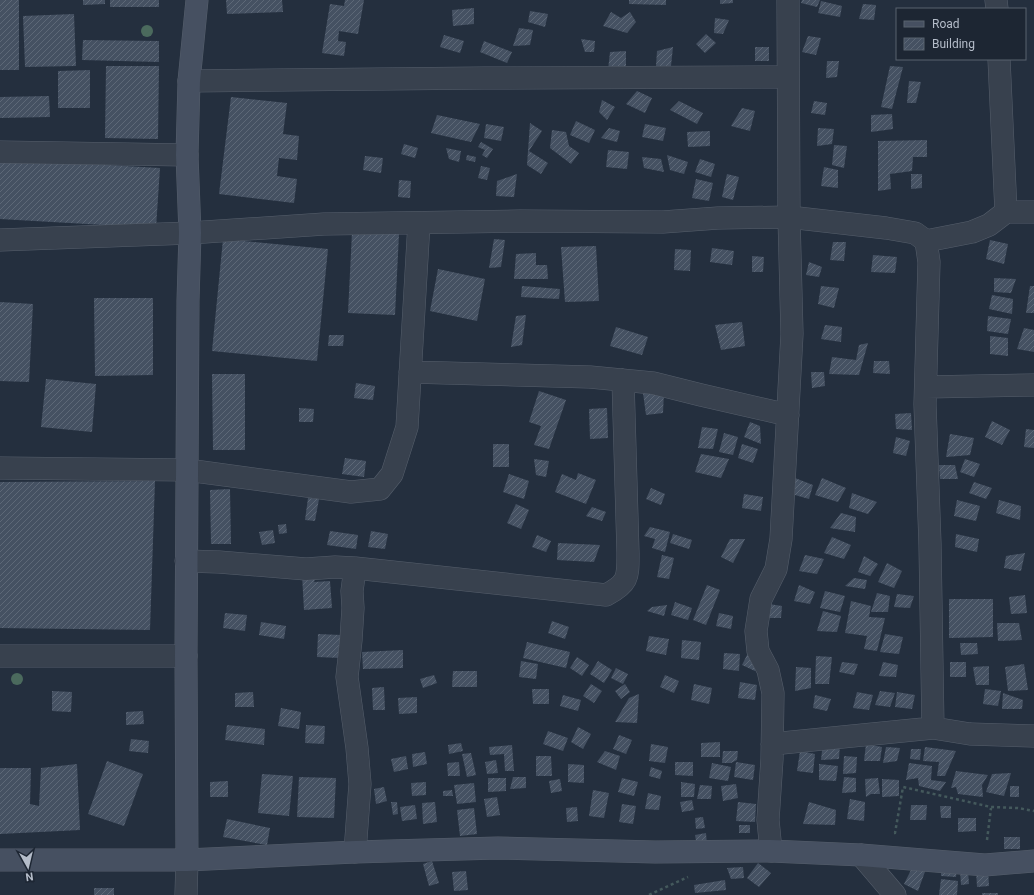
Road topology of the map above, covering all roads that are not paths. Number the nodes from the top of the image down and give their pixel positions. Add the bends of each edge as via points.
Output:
1 (197, 0) edge
2 (788, 0) edge
3 (999, 60) edge
4 (788, 77) junction
5 (189, 81) junction
6 (0, 152) edge
7 (187, 155) junction
8 (1006, 212) junction
9 (1034, 212) edge
10 (789, 217) junction
11 (419, 223) junction
12 (190, 233) junction
13 (0, 240) edge
14 (926, 241) junction
15 (410, 372) junction
16 (623, 380) junction
17 (1034, 385) edge
18 (926, 388) junction
19 (788, 415) junction
20 (0, 468) edge
21 (187, 470) junction
22 (186, 561) junction
23 (355, 568) junction
24 (0, 656) edge
25 (186, 656) junction
26 (933, 728) junction
27 (1034, 736) edge
28 (772, 744) junction
29 (771, 851) junction
30 (355, 852) junction
31 (861, 855) junction
32 (0, 860) edge
33 (187, 860) junction
34 (1034, 860) edge
35 (186, 895) edge
36 (895, 895) edge

1 - 5 street
2 - 4 street
3 - 8 street
4 - 5 street
4 - 10 street
5 - 7 street
6 - 7 street
7 - 12 street
8 - 9 street
8 - 14 street via 989,225 972,232
10 - 11 street via 663,222 520,220
10 - 14 street via 916,233
10 - 19 street via 792,334
11 - 12 street via 324,224
11 - 15 street
12 - 13 street
12 - 21 street
14 - 18 street via 929,262
15 - 16 street
15 - 21 street via 406,427 392,474 380,489 351,492
16 - 19 street via 653,383
16 - 23 street via 628,574 620,588 606,595
17 - 18 street
18 - 26 street
19 - 28 street via 782,539 776,569 761,600 756,632 758,651 768,670 773,693
20 - 21 street
21 - 22 street
22 - 23 street via 306,570
22 - 25 street
23 - 30 street via 347,677 360,784
24 - 25 street
25 - 33 street
26 - 27 street via 970,734
26 - 28 street
28 - 29 street via 768,820
29 - 30 street via 655,852 498,848
29 - 31 street
30 - 33 street
31 - 34 street via 985,865
31 - 36 street
32 - 33 street
33 - 35 street

